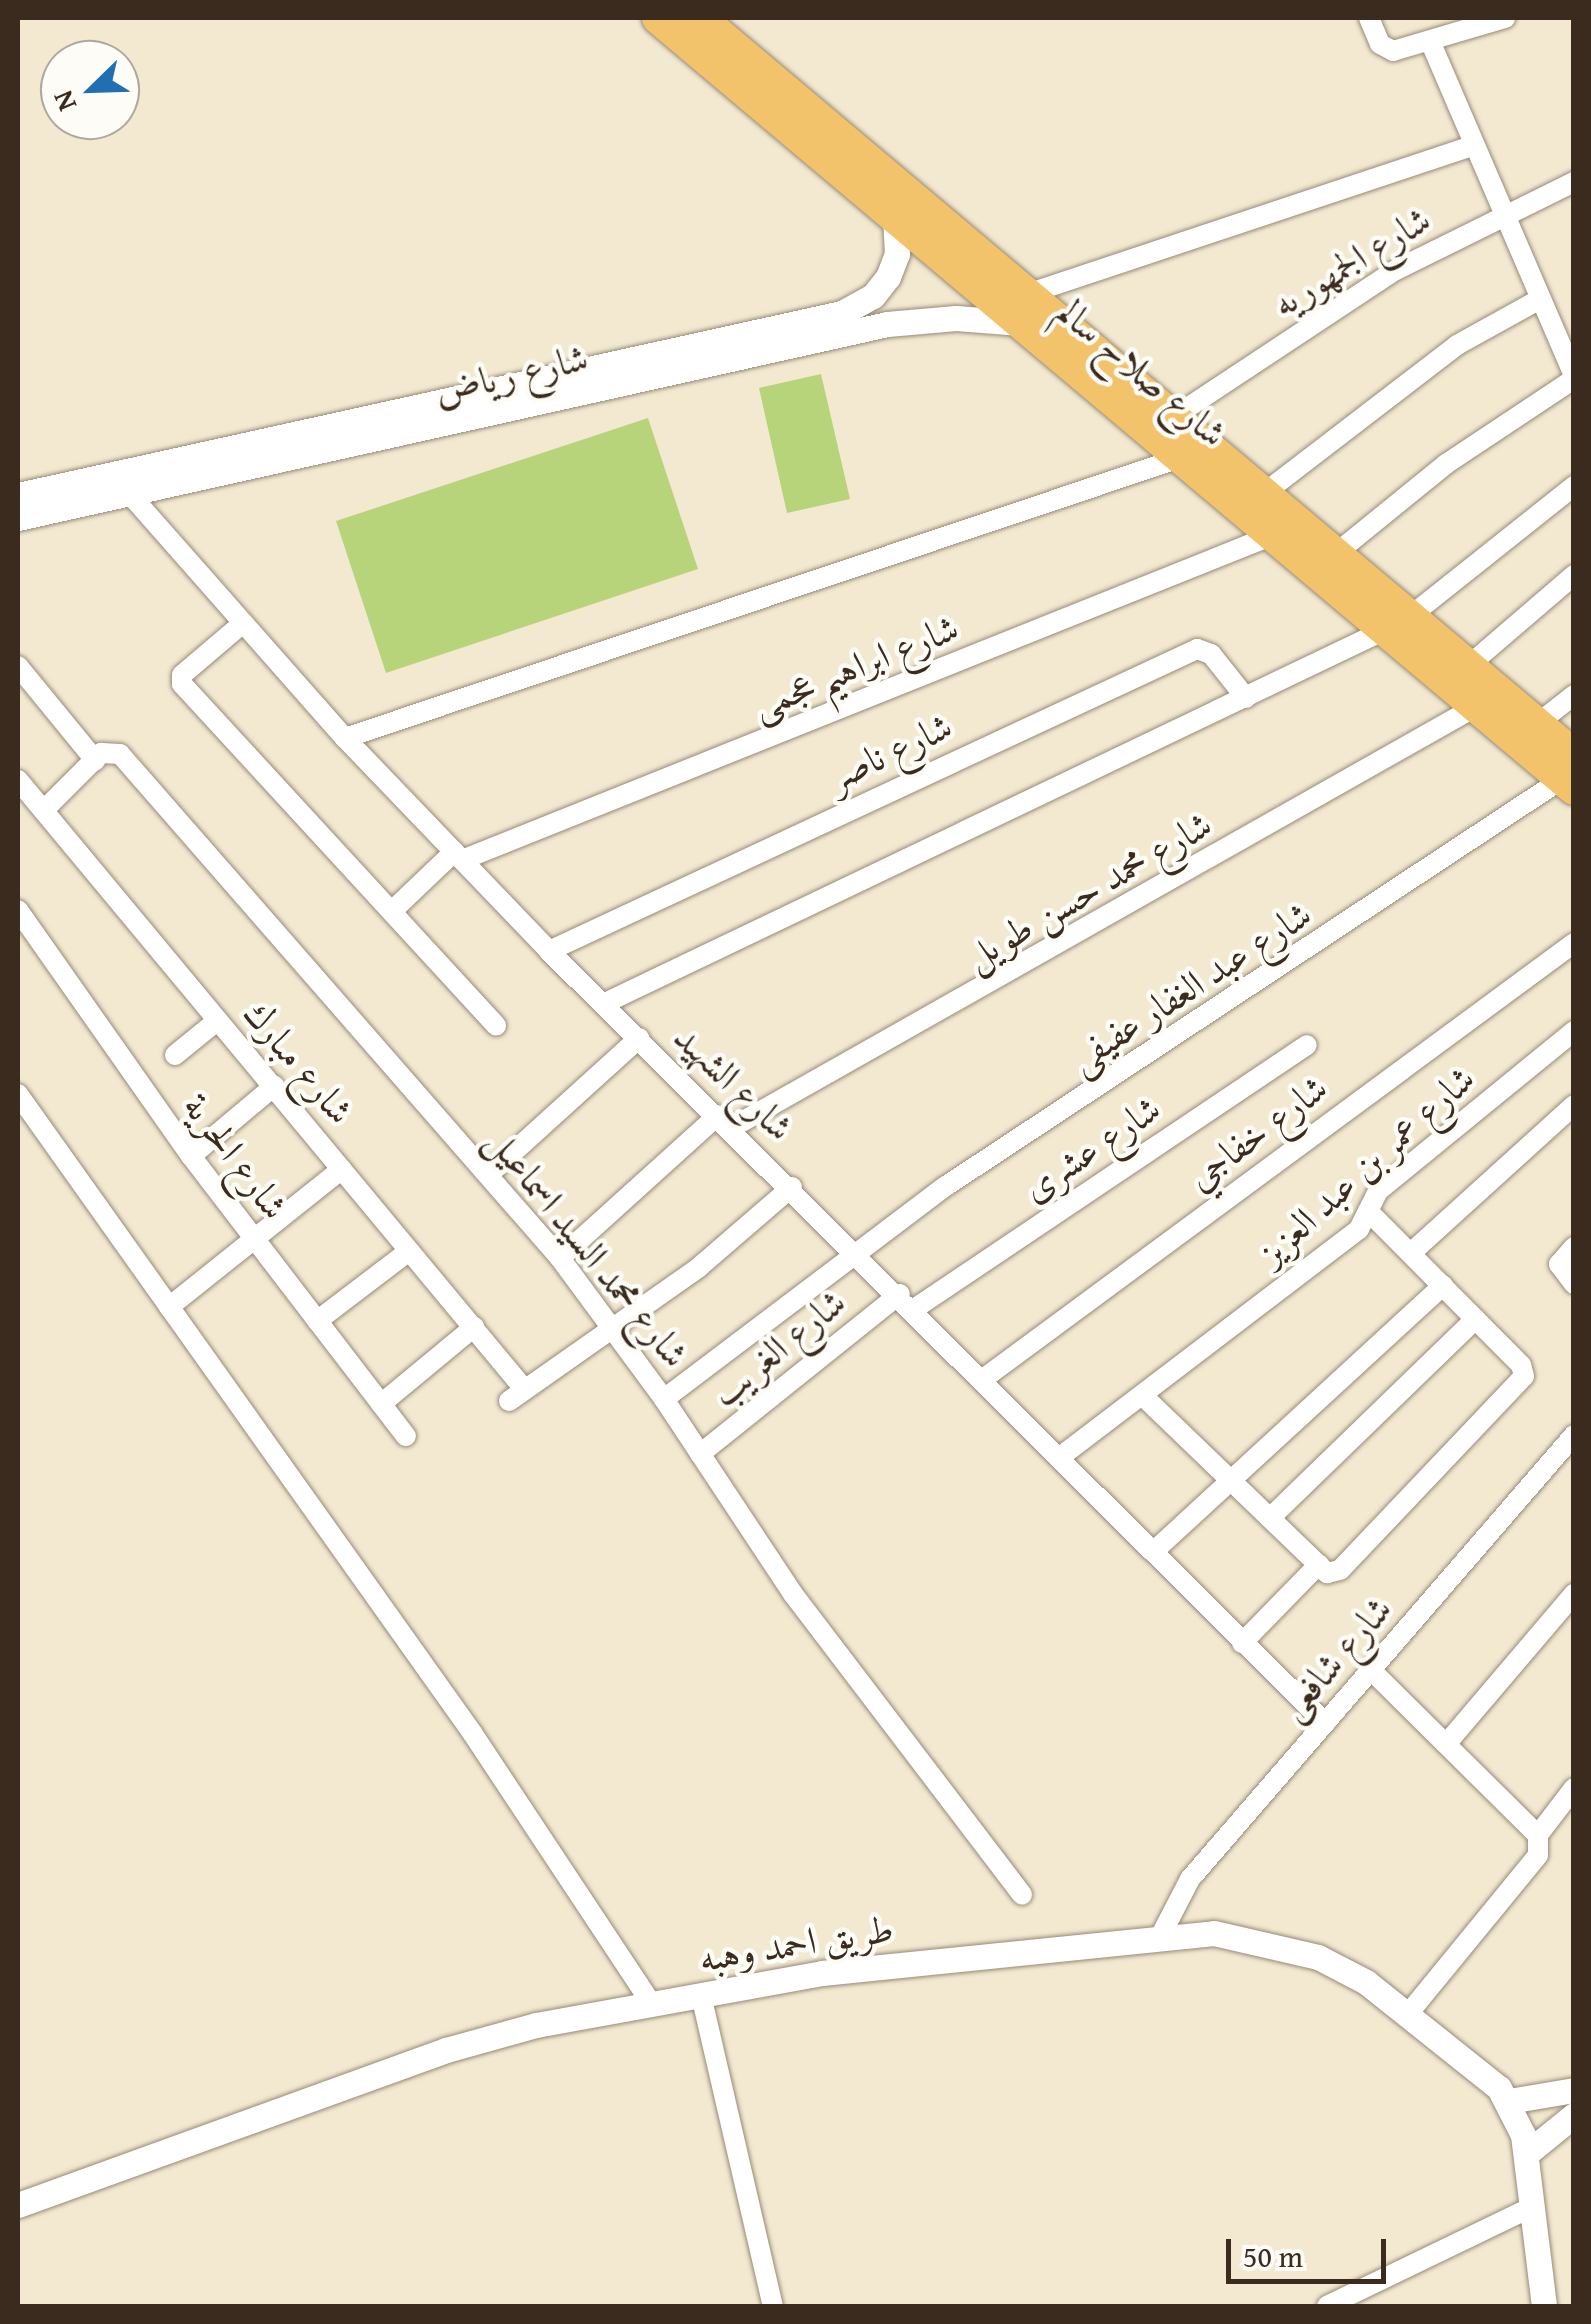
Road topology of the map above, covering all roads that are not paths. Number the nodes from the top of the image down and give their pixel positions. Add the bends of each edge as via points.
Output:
1 (658, 18) edge
2 (700, 18) edge
3 (1369, 18) edge
4 (1505, 18) edge
5 (1430, 41) junction
6 (1474, 146) junction
7 (1574, 182) edge
8 (1502, 214) junction
9 (896, 218) junction
10 (1540, 299) junction
11 (1024, 308) junction
12 (740, 348) junction
13 (1574, 377) edge
14 (1174, 416) junction
15 (426, 420) junction
16 (1180, 458) junction
17 (112, 474) junction
18 (1574, 486) edge
19 (1264, 494) junction
20 (18, 495) edge
21 (131, 496) junction
22 (18, 518) edge
23 (1273, 534) junction
24 (1334, 555) junction
25 (1574, 575) edge
26 (243, 623) junction
27 (1398, 623) junction
28 (18, 666) edge
29 (1468, 666) junction
30 (1574, 695) edge
31 (1246, 698) junction
32 (1477, 706) junction
33 (1537, 724) junction
34 (345, 738) junction
35 (95, 760) junction
36 (1570, 774) edge
37 (18, 780) edge
38 (44, 810) junction
39 (458, 856) junction
40 (18, 910) edge
41 (392, 910) junction
42 (1574, 943) edge
43 (550, 951) junction
44 (603, 1004) junction
45 (218, 1020) junction
46 (496, 1026) dead end
47 (1574, 1031) edge
48 (639, 1038) junction
49 (1307, 1045) dead end
50 (175, 1055) dead end
51 (274, 1086) junction
52 (18, 1094) edge
53 (1574, 1106) edge
54 (725, 1122) junction
55 (190, 1156) junction
56 (342, 1169) junction
57 (488, 1175) junction
58 (792, 1187) junction
59 (1368, 1211) junction
60 (255, 1241) junction
61 (1574, 1247) edge
62 (409, 1251) junction
63 (857, 1251) junction
64 (1412, 1252) junction
65 (560, 1258) junction
66 (1574, 1284) edge
67 (1444, 1286) junction
68 (907, 1302) junction
69 (169, 1306) junction
70 (1476, 1319) junction
71 (317, 1321) junction
72 (612, 1326) junction
73 (474, 1327) junction
74 (983, 1379) junction
75 (1142, 1395) junction
76 (664, 1399) junction
77 (381, 1404) junction
78 (1574, 1435) edge
79 (406, 1436) dead end
80 (700, 1454) junction
81 (1060, 1457) junction
82 (1230, 1479) junction
83 (1270, 1518) junction
84 (1153, 1552) junction
85 (1318, 1564) junction
86 (1574, 1594) edge
87 (1242, 1643) junction
88 (1371, 1670) junction
89 (1325, 1723) junction
90 (1447, 1743) junction
91 (1574, 1788) edge
92 (1538, 1835) junction
93 (1022, 1895) dead end
94 (1161, 1935) junction
95 (701, 1995) junction
96 (652, 2004) junction
97 (1408, 2014) junction
98 (1574, 2090) edge
99 (1509, 2101) junction
100 (1574, 2115) edge
101 (1526, 2154) junction
102 (18, 2204) edge
103 (1530, 2208) junction
104 (773, 2306) edge
105 (1327, 2306) edge
106 (1544, 2306) edge

1 - 9 main road, شارع صلاح سالم
2 - 11 main road, شارع صلاح سالم
3 - 5 street via 1386,49
4 - 5 street
5 - 6 street
6 - 8 street
6 - 11 street
7 - 8 street, شارع الجمهوريه
8 - 10 street
8 - 14 street, شارع الجمهوريه via 1352,297
9 - 11 main road, شارع صلاح سالم
9 - 12 street, شارع رياض via 894,266 864,303
10 - 13 street
10 - 19 street via 1457,345
11 - 12 street, شارع رياض
11 - 14 main road, شارع صلاح سالم
11 - 16 main road, شارع صلاح سالم
12 - 15 street, شارع رياض
13 - 24 street via 1446,464
14 - 19 main road, شارع صلاح سالم
15 - 17 street, شارع رياض
15 - 21 street, شارع رياض
16 - 23 main road, شارع صلاح سالم
16 - 34 street
17 - 20 street, شارع رياض
17 - 21 street, شارع الشهيد
18 - 27 street
19 - 24 main road, شارع صلاح سالم
21 - 22 street, شارع رياض
21 - 26 street, شارع الشهيد
23 - 27 main road, شارع صلاح سالم
23 - 39 street, شارع ابراهيم عجمى
24 - 27 main road, شارع صلاح سالم
25 - 29 street
26 - 34 street, شارع الشهيد
26 - 41 street via 182,675 182,684
27 - 29 main road, شارع صلاح سالم
27 - 31 street
27 - 32 main road, شارع صلاح سالم
28 - 35 street
29 - 33 main road, شارع صلاح سالم
30 - 33 street
31 - 43 street, شارع ناصر via 1207,650 1197,649
31 - 44 street
32 - 36 main road, شارع صلاح سالم
32 - 54 street, شارع محمد حسن طويل
33 - 36 main road, شارع صلاح سالم
34 - 39 street, شارع الشهيد
35 - 38 street
35 - 57 street, شارع محمد السيد اسماعيل via 107,751 120,754
36 - 63 street, شارع عبد الغفار عفيفى
37 - 38 street, شارع مبارك
38 - 45 street, شارع مبارك
39 - 41 street
39 - 43 street, شارع الشهيد
40 - 55 street, شارع الحرية
41 - 46 street
42 - 74 street, شارع خفاجي
43 - 44 street, شارع الشهيد
44 - 48 street, شارع الشهيد
45 - 50 street
45 - 51 street, شارع مبارك
47 - 59 street, شارع عمر بن عبد العزيز via 1378,1192
48 - 54 street, شارع الشهيد
48 - 57 street
49 - 68 street, شارع عشرى
51 - 55 street
51 - 56 street, شارع مبارك
52 - 69 street
53 - 64 street
54 - 58 street, شارع الشهيد
54 - 65 street, شارع محمد حسن طويل
55 - 60 street, شارع الحرية
56 - 60 street
56 - 62 street, شارع مبارك
57 - 65 street, شارع محمد السيد اسماعيل
58 - 63 street, شارع الشهيد
58 - 72 street via 720,1252
59 - 64 street
59 - 75 street, شارع عمر بن عبد العزيز via 1360,1228
60 - 69 street
60 - 71 street, شارع الحرية
61 - 66 street via 1559,1264
62 - 71 street
62 - 73 street, شارع مبارك
63 - 68 street, شارع الشهيد
63 - 76 street, شارع عبد الغفار عفيفى
64 - 67 street
65 - 72 street, شارع محمد السيد اسماعيل
67 - 70 street
67 - 82 street
68 - 74 street, شارع الشهيد
68 - 80 street, شارع الغريب
69 - 96 street via 473,1734
70 - 83 street
70 - 85 street via 1521,1365 1520,1382 1340,1570 1327,1572
71 - 77 street, شارع الحرية
72 - 73 street, شارع مبارك via 517,1396
72 - 76 street, شارع محمد السيد اسماعيل
73 - 77 street
74 - 81 street, شارع الشهيد
75 - 81 street, شارع عمر بن عبد العزيز
75 - 82 street
76 - 80 street, شارع محمد السيد اسماعيل
77 - 79 street, شارع الحرية
78 - 88 street, شارع شافعى
80 - 93 street, شارع محمد السيد اسماعيل via 793,1594
81 - 84 street, شارع الشهيد
82 - 83 street
82 - 84 street
83 - 85 street
84 - 87 street, شارع الشهيد
85 - 87 street
86 - 90 street
87 - 89 street, شارع الشهيد
88 - 89 street, شارع شافعى
88 - 90 street
89 - 94 street, شارع شافعى via 1190,1880
90 - 92 street
91 - 92 street
92 - 97 street via 1538,1855
94 - 95 street, طريق احمد وهبه via 822,1973
94 - 97 street, طريق احمد وهبه via 1214,1933 1318,1957
95 - 96 street, طريق احمد وهبه
95 - 104 street
96 - 102 street, طريق احمد وهبه via 475,2040
97 - 99 street, طريق احمد وهبه
98 - 99 street
99 - 101 street
100 - 101 street
101 - 103 street
103 - 105 street
103 - 106 street

